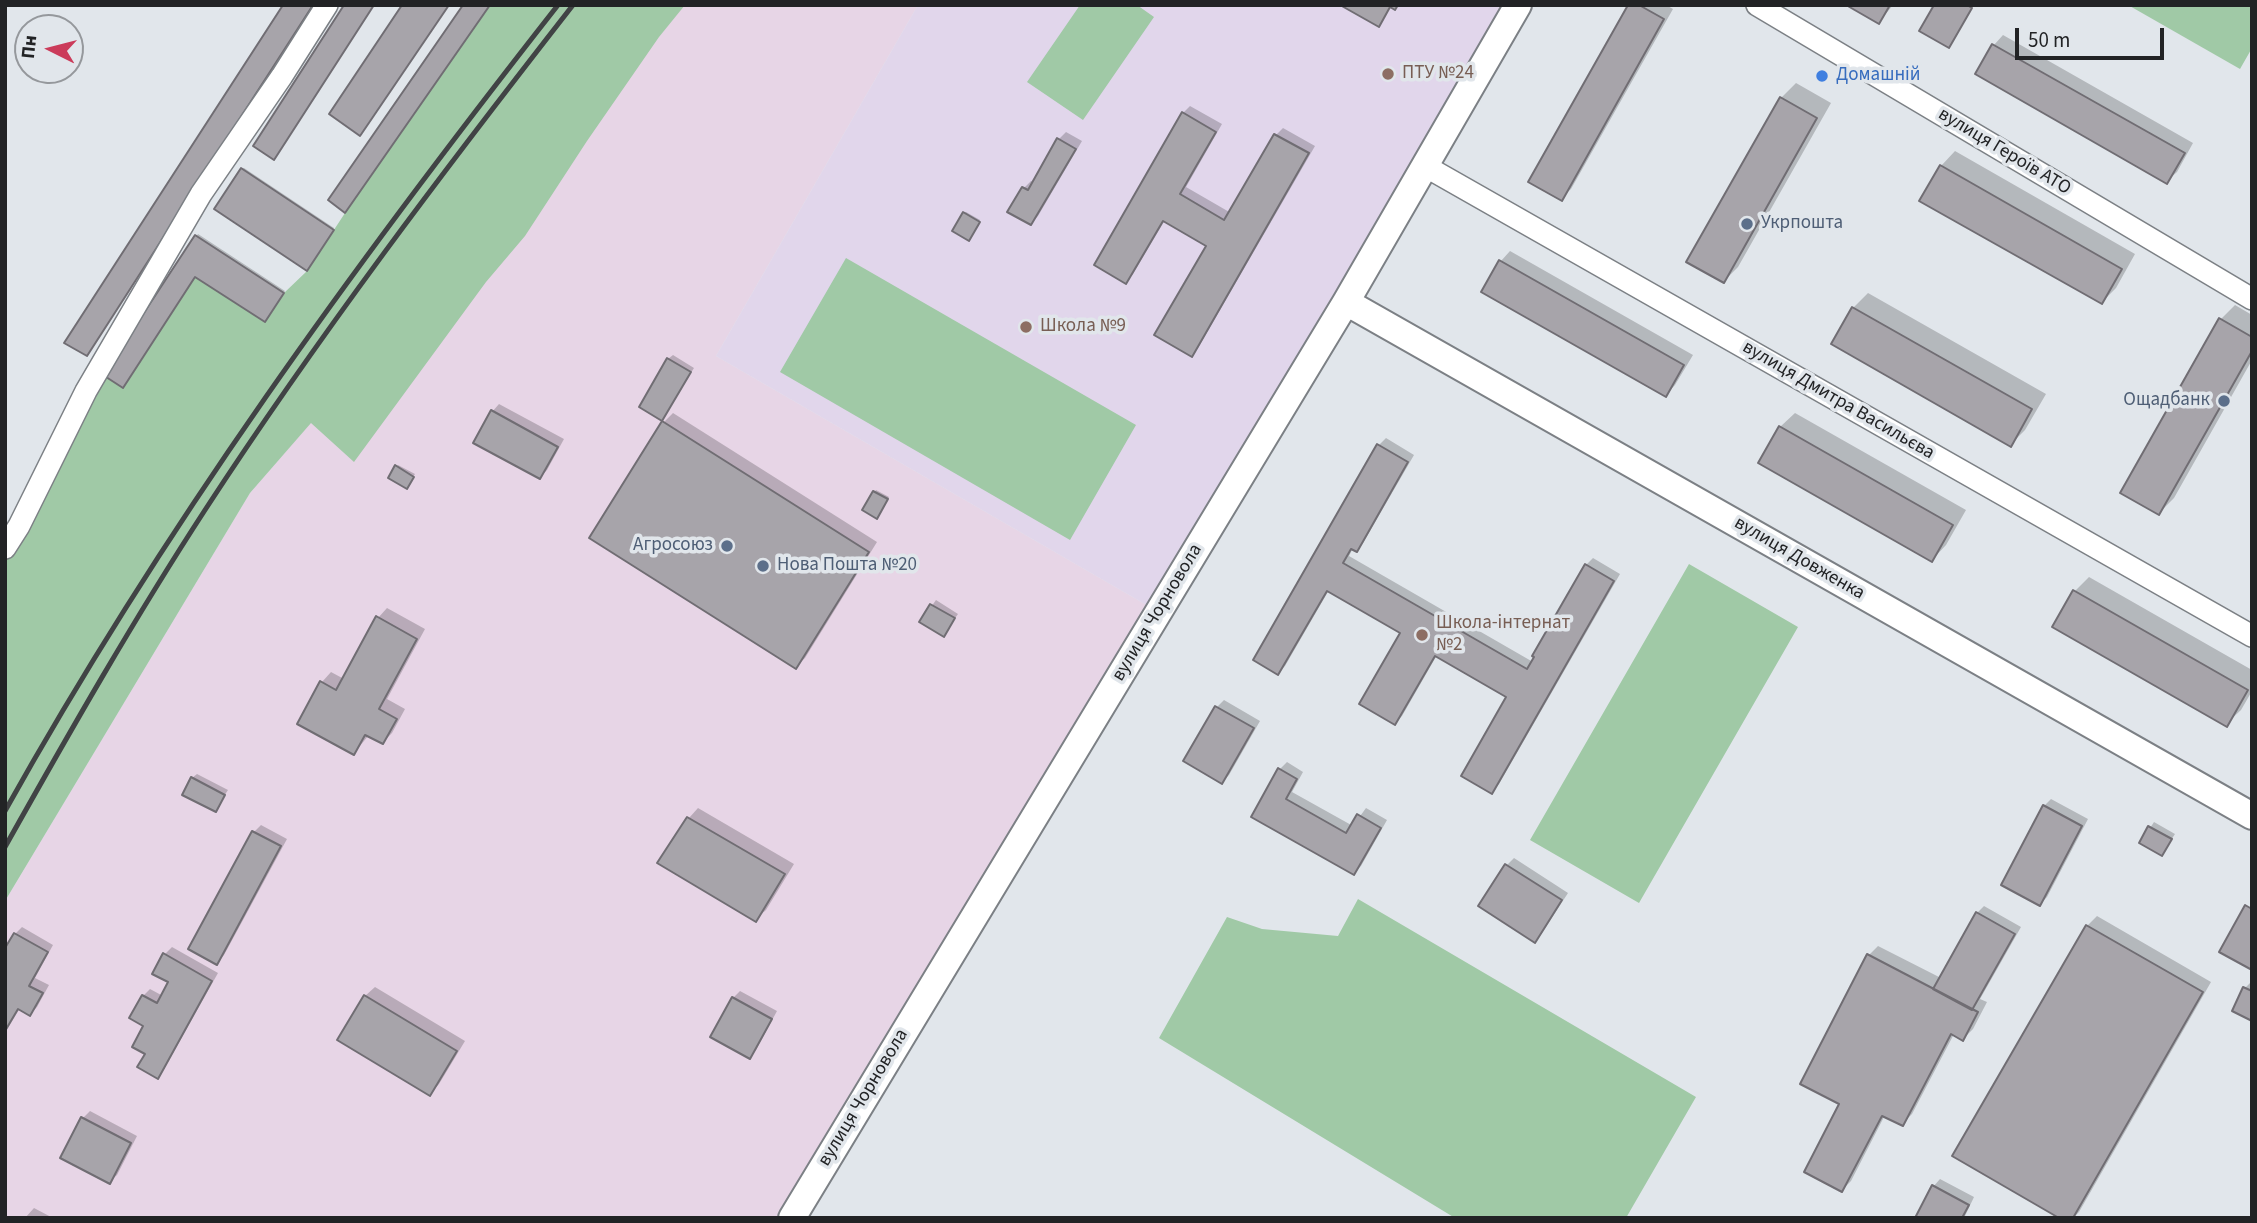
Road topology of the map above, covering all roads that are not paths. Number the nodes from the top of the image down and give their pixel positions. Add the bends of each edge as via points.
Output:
1 (327, 5) edge
2 (1518, 5) edge
3 (1756, 5) edge
4 (1424, 166) junction
5 (2252, 299) edge
6 (1346, 302) junction
7 (5, 548) edge
8 (2252, 636) edge
9 (2251, 813) edge
10 (792, 1218) edge

1 - 7 street via 194,206 86,391
2 - 4 street, вулиця Чорновола
3 - 5 street, вулиця Героїв АТО
4 - 6 street, вулиця Чорновола
4 - 8 street, вулиця Дмитра Васильєва
6 - 9 street, вулиця Довженка
6 - 10 street, вулиця Чорновола

